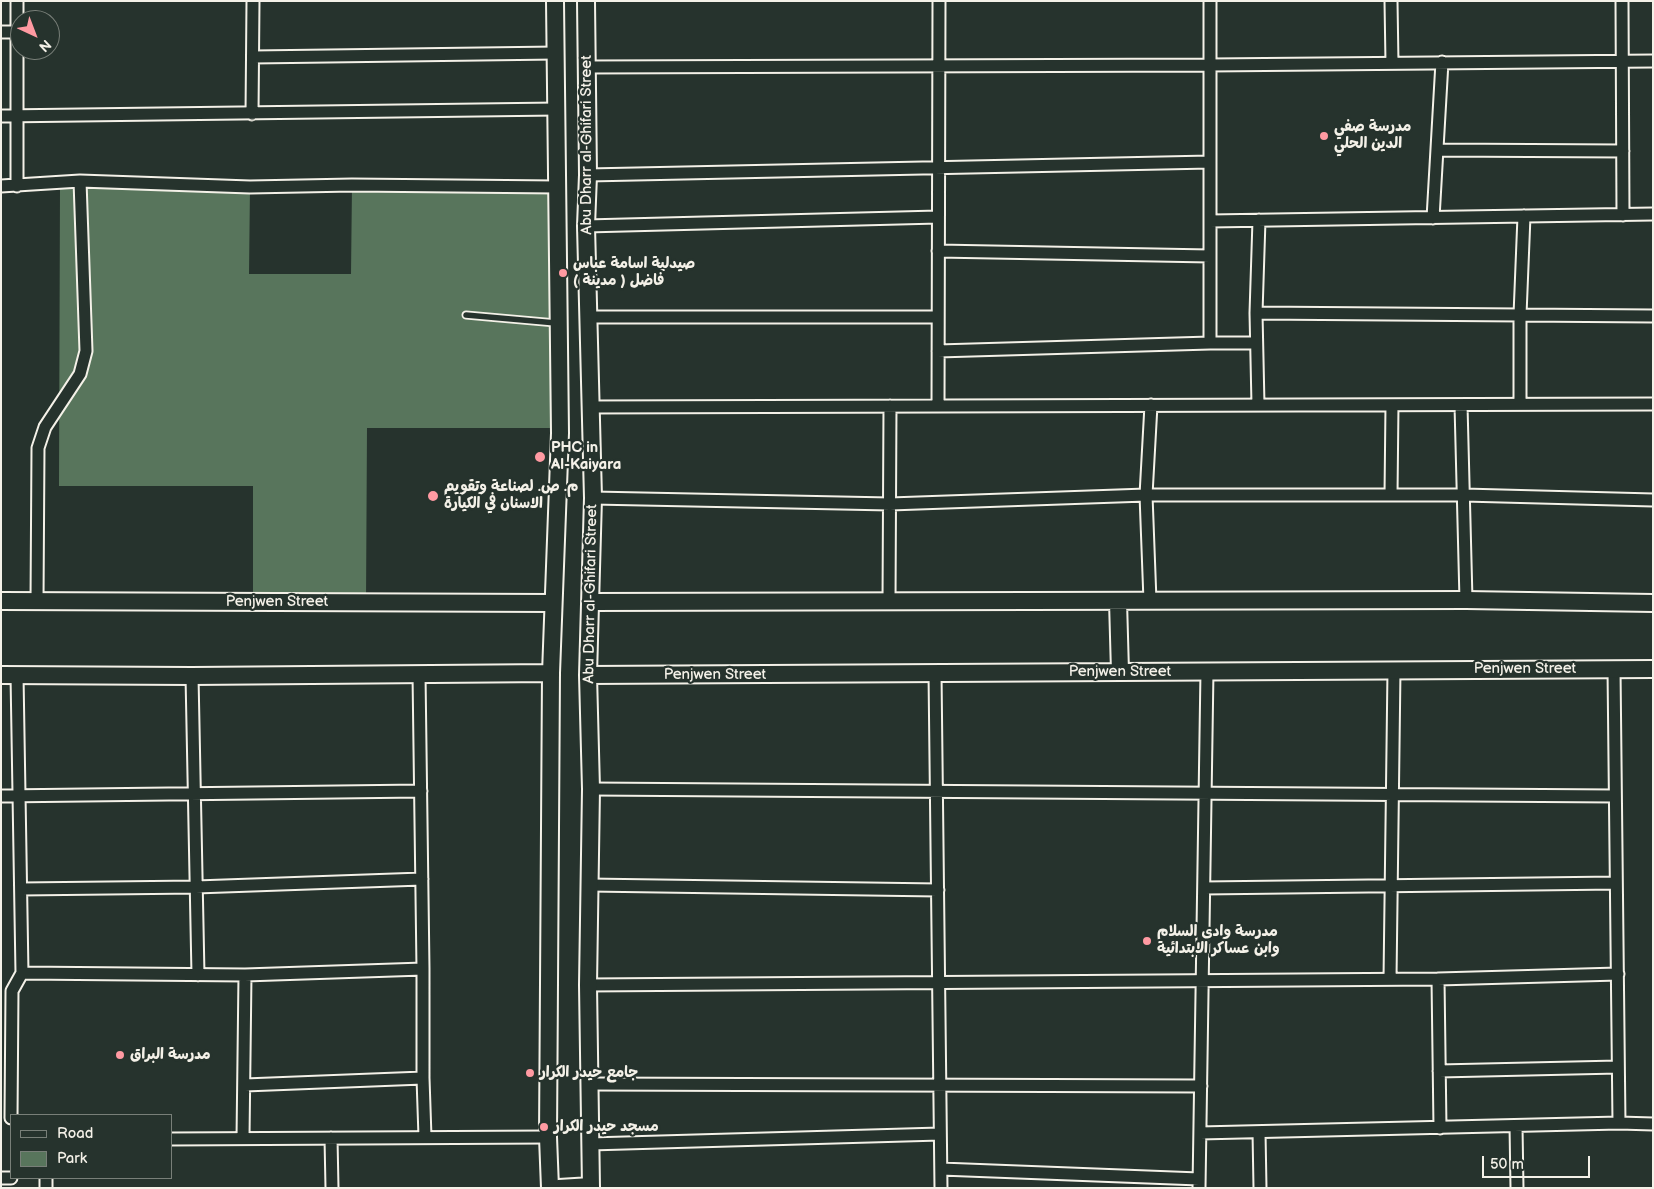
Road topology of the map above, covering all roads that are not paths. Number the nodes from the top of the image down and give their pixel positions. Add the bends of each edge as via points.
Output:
1 (254, 1) edge
2 (554, 1) edge
3 (586, 1) edge
4 (939, 1) edge
5 (1210, 1) edge
6 (1391, 1) edge
7 (1622, 1) edge
8 (556, 53) junction
9 (252, 57) junction
10 (17, 60) edge
11 (1622, 60) junction
12 (1653, 61) edge
13 (1442, 62) junction
14 (1392, 63) junction
15 (1210, 65) junction
16 (939, 66) junction
17 (588, 67) junction
18 (557, 109) junction
19 (252, 114) junction
20 (1, 116) edge
21 (17, 116) junction
22 (1437, 150) junction
23 (1623, 151) junction
24 (1210, 162) junction
25 (939, 168) junction
26 (588, 175) junction
27 (80, 181) junction
28 (1, 186) edge
29 (17, 186) junction
30 (557, 186) junction
31 (1653, 214) edge
32 (1623, 215) junction
33 (1524, 216) junction
34 (938, 217) junction
35 (1433, 218) junction
36 (1259, 220) junction
37 (1210, 221) junction
38 (586, 234) junction
39 (558, 242) junction
40 (938, 251) junction
41 (1210, 256) junction
42 (1256, 313) junction
43 (466, 315) dead end
44 (1520, 315) junction
45 (1653, 316) edge
46 (589, 317) junction
47 (938, 317) junction
48 (559, 323) junction
49 (1210, 343) junction
50 (1256, 343) junction
51 (938, 350) junction
52 (1520, 404) junction
53 (1653, 404) edge
54 (1151, 405) junction
55 (1258, 405) junction
56 (1392, 405) junction
57 (1460, 405) junction
58 (890, 406) junction
59 (938, 406) junction
60 (590, 407) junction
61 (1146, 495) junction
62 (1391, 495) junction
63 (1464, 495) junction
64 (593, 498) junction
65 (1653, 500) edge
66 (890, 504) junction
67 (1466, 600) junction
68 (1, 601) edge
69 (37, 601) junction
70 (1118, 601) junction
71 (1150, 601) junction
72 (590, 602) junction
73 (889, 602) junction
74 (553, 603) junction
75 (1653, 603) edge
76 (1614, 669) junction
77 (1653, 669) edge
78 (1394, 670) junction
79 (1207, 671) junction
80 (1120, 672) junction
81 (552, 673) junction
82 (935, 673) junction
83 (419, 674) junction
84 (9, 675) edge
85 (588, 675) junction
86 (192, 676) junction
87 (591, 789) junction
88 (421, 792) junction
89 (937, 792) junction
90 (1205, 793) junction
91 (194, 794) junction
92 (1392, 795) junction
93 (1, 796) edge
94 (19, 796) junction
95 (1615, 796) junction
96 (422, 879) junction
97 (1616, 883) junction
98 (589, 885) junction
99 (1391, 886) junction
100 (196, 887) junction
101 (1204, 888) junction
102 (20, 889) junction
103 (938, 890) junction
104 (423, 969) junction
105 (22, 973) junction
106 (1618, 974) junction
107 (198, 975) junction
108 (245, 975) junction
109 (1390, 979) junction
110 (1438, 979) junction
111 (1202, 980) junction
112 (939, 982) junction
113 (588, 985) junction
114 (7, 991) edge
115 (1618, 1066) junction
116 (1439, 1071) junction
117 (423, 1078) junction
118 (6, 1083) edge
119 (589, 1084) junction
120 (245, 1085) junction
121 (940, 1085) junction
122 (1201, 1086) junction
123 (10, 1114) edge
124 (1618, 1123) junction
125 (1653, 1124) edge
126 (1516, 1126) junction
127 (1440, 1128) junction
128 (1259, 1132) junction
129 (940, 1134) junction
130 (1200, 1134) junction
131 (425, 1137) junction
132 (548, 1137) junction
133 (243, 1138) junction
134 (331, 1138) junction
135 (172, 1139) edge
136 (590, 1144) junction
137 (941, 1169) junction
138 (1199, 1183) edge
139 (591, 1187) edge
140 (332, 1188) edge
141 (550, 1188) edge
142 (559, 1188) edge
143 (941, 1188) edge
144 (1260, 1188) edge
145 (1517, 1188) edge

1 - 9 street
2 - 8 street, Abu Dharr al-Ghifari Street
3 - 17 street, Abu Dharr al-Ghifari Street
4 - 16 street
5 - 15 street
6 - 14 street
7 - 11 street
8 - 9 street
8 - 18 street, Abu Dharr al-Ghifari Street
9 - 19 street
10 - 21 street
11 - 12 street
11 - 13 street
11 - 23 street
13 - 14 street
13 - 22 street
14 - 15 street
15 - 16 street
15 - 24 street
16 - 17 street
16 - 25 street
17 - 26 street, Abu Dharr al-Ghifari Street
18 - 19 street
18 - 30 street, Abu Dharr al-Ghifari Street
19 - 21 street
20 - 21 street
21 - 29 street
22 - 23 street
22 - 35 street
23 - 32 street
24 - 25 street
24 - 37 street
25 - 26 street
25 - 34 street
26 - 38 street, Abu Dharr al-Ghifari Street
27 - 29 street
27 - 30 street via 250,187
27 - 69 street via 86,351 80,374 45,427 38,448
28 - 29 street
30 - 39 street, Abu Dharr al-Ghifari Street
31 - 32 street
32 - 33 street
33 - 35 street
33 - 44 street
34 - 38 street
34 - 40 street
35 - 36 street
36 - 37 street
36 - 42 street
37 - 41 street
38 - 39 street
38 - 46 street, Abu Dharr al-Ghifari Street
39 - 48 street, Abu Dharr al-Ghifari Street
40 - 41 street
40 - 47 street
41 - 49 street
42 - 44 street
42 - 50 street
43 - 48 lane
44 - 45 street
44 - 52 street
46 - 47 street
46 - 60 street, Abu Dharr al-Ghifari Street
47 - 51 street
48 - 74 street, Abu Dharr al-Ghifari Street via 560,433
49 - 50 street
49 - 51 street
50 - 55 street
51 - 59 street
52 - 53 street
52 - 57 street
54 - 55 street
54 - 59 street
54 - 61 street
55 - 56 street
56 - 57 street
56 - 62 street
57 - 63 street
58 - 59 street
58 - 60 street
58 - 66 street
60 - 64 street, Abu Dharr al-Ghifari Street
61 - 62 street
61 - 66 street
61 - 71 street
62 - 63 street
63 - 65 street
63 - 67 street
64 - 66 street
64 - 72 street, Abu Dharr al-Ghifari Street
66 - 73 street
67 - 71 street
67 - 75 street
68 - 69 street, Penjwen Street
69 - 74 street, Penjwen Street
70 - 71 street
70 - 73 street
70 - 80 street
72 - 73 street
72 - 85 street, Abu Dharr al-Ghifari Street
74 - 81 street, Abu Dharr al-Ghifari Street
76 - 77 street, Penjwen Street
76 - 78 street, Penjwen Street
76 - 95 street
78 - 79 street, Penjwen Street
78 - 92 street
79 - 80 street, Penjwen Street
79 - 90 street
80 - 82 street, Penjwen Street
81 - 83 street
81 - 132 street, Abu Dharr al-Ghifari Street
82 - 85 street, Penjwen Street
82 - 89 street
83 - 86 street
83 - 88 street
84 - 86 street
84 - 94 street
85 - 87 street, Abu Dharr al-Ghifari Street
86 - 91 street
87 - 89 street
87 - 98 street, Abu Dharr al-Ghifari Street
88 - 91 street
88 - 96 street
89 - 90 street
89 - 103 street
90 - 92 street
90 - 101 street
91 - 94 street
91 - 100 street
92 - 95 street
92 - 99 street
93 - 94 street
94 - 102 street
95 - 97 street
96 - 100 street
96 - 104 street
97 - 99 street
97 - 106 street
98 - 103 street
98 - 113 street, Abu Dharr al-Ghifari Street
99 - 101 street
99 - 109 street
100 - 102 street
100 - 107 street
101 - 111 street
102 - 105 street
103 - 112 street
104 - 108 street
104 - 117 street
105 - 107 street
105 - 114 street
106 - 110 street
106 - 115 street
107 - 108 street
108 - 120 street
109 - 110 street
109 - 111 street
110 - 116 street
111 - 112 street
111 - 122 street
112 - 113 street
112 - 121 street
113 - 119 street, Abu Dharr al-Ghifari Street
114 - 118 street
115 - 116 street
115 - 124 street
116 - 127 street
117 - 120 street
117 - 131 street
118 - 123 street
119 - 121 street
119 - 136 street, Abu Dharr al-Ghifari Street
120 - 133 street
121 - 122 street
121 - 129 street
122 - 130 street
124 - 125 street
124 - 126 street
126 - 127 street
126 - 145 street
127 - 128 street
128 - 130 street
128 - 144 street
129 - 136 street
129 - 137 street
130 - 138 street
131 - 132 street
131 - 134 street
132 - 141 street, Abu Dharr al-Ghifari Street
133 - 134 street
133 - 135 street
134 - 140 street
136 - 139 street, Abu Dharr al-Ghifari Street
137 - 138 street
137 - 143 street
139 - 142 street

